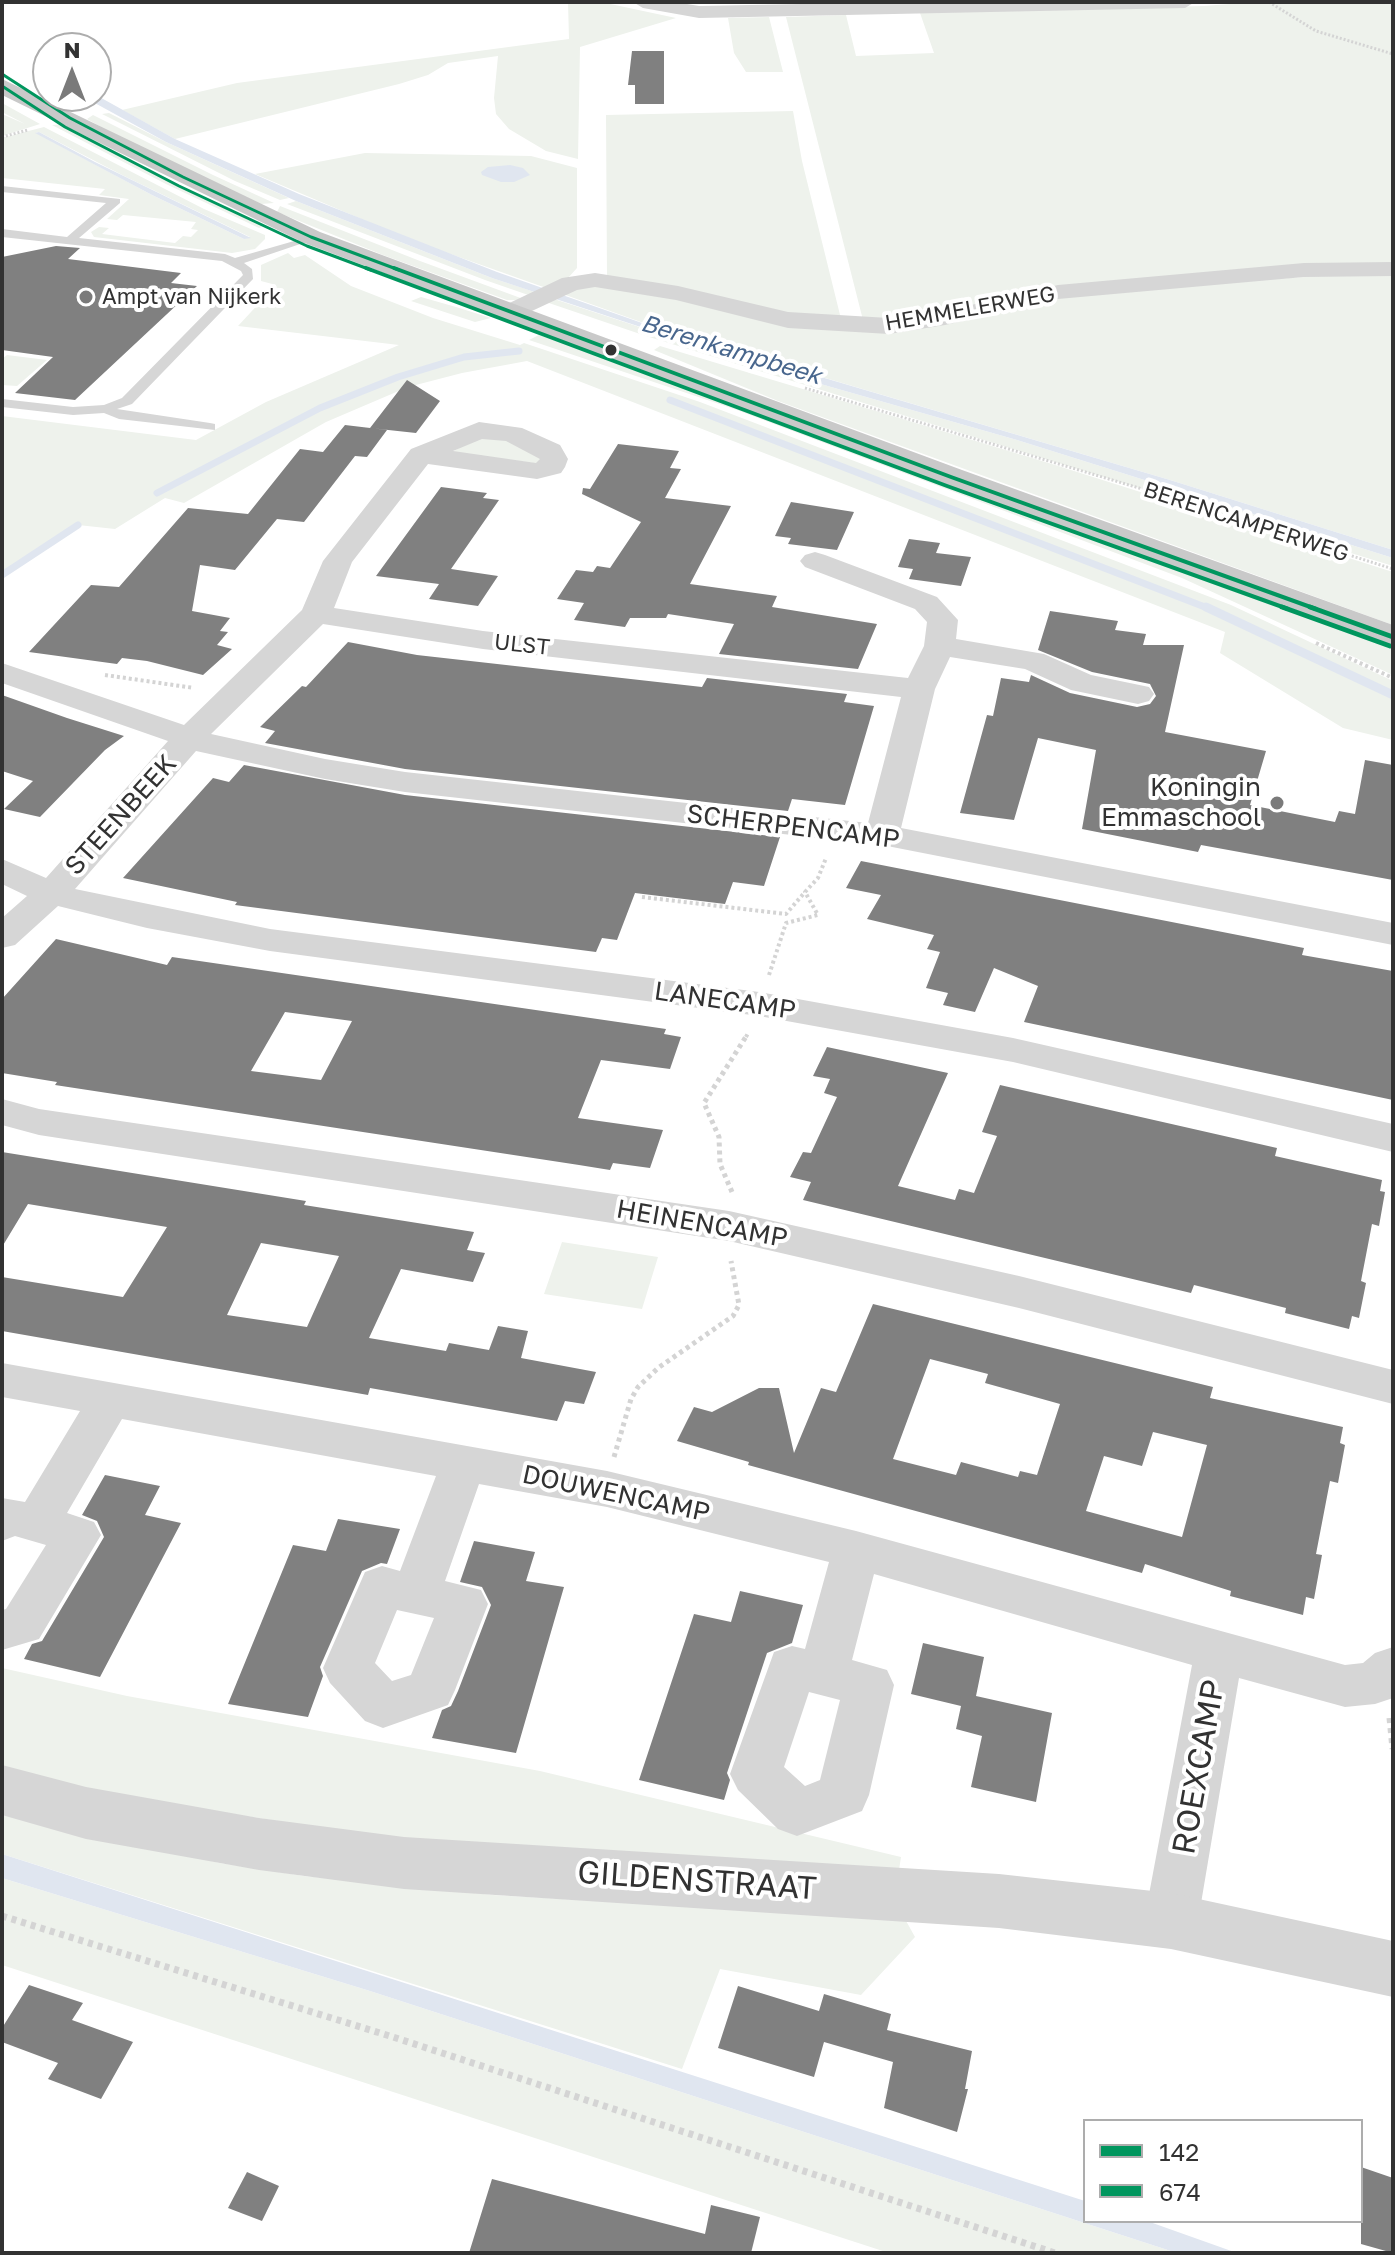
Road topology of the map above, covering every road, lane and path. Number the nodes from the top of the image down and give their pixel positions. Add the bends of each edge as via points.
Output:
1 (643, 2) edge
2 (1185, 2) edge
3 (1269, 2) edge
4 (1393, 54) edge
5 (2, 74) edge
6 (2, 86) edge
7 (70, 118) junction
8 (31, 129) dead end
9 (2, 137) edge
10 (2, 189) edge
11 (2, 233) edge
12 (311, 237) junction
13 (70, 240) junction
14 (236, 262) junction
15 (1393, 269) edge
16 (510, 312) junction
17 (803, 388) dead end
18 (2, 403) edge
19 (106, 409) junction
20 (210, 427) dead end
21 (421, 455) dead end
22 (815, 561) dead end
23 (1393, 569) edge
24 (316, 614) junction
25 (1393, 637) edge
26 (940, 646) junction
27 (2, 672) edge
28 (93, 674) dead end
29 (919, 689) junction
30 (235, 693) junction
31 (1138, 694) dead end
32 (190, 737) junction
33 (882, 835) junction
34 (828, 854) dead end
35 (2, 870) edge
36 (805, 892) junction
37 (51, 894) junction
38 (642, 897) dead end
39 (786, 914) junction
40 (786, 923) junction
41 (1393, 934) edge
42 (2, 937) edge
43 (759, 1004) junction
44 (2, 1112) edge
45 (1393, 1138) edge
46 (729, 1226) junction
47 (2, 1380) edge
48 (1393, 1387) edge
49 (110, 1399) junction
50 (464, 1462) junction
51 (607, 1489) junction
52 (19, 1523) edge
53 (856, 1550) junction
54 (415, 1595) dead end
55 (2, 1630) edge
56 (1219, 1652) junction
57 (1393, 1668) edge
58 (823, 1675) dead end
59 (2, 1790) edge
60 (2, 1916) edge
61 (1171, 1921) junction
62 (1393, 1969) edge
63 (1055, 2253) edge

1 - 2 street via 699,12
3 - 4 path via 1316,31
5 - 7 main road
6 - 7 main road
7 - 12 main road
8 - 9 path
10 - 13 lane via 116,201
11 - 13 lane
12 - 14 lane
12 - 16 main road
13 - 14 lane
14 - 19 lane via 246,269 248,280 127,401
15 - 16 street, HEMMELERWEG via 1304,270 1058,292 889,326 788,320 607,280 584,280
16 - 25 main road
17 - 23 path, BERENCAMPERWEG
18 - 19 lane
19 - 20 lane
21 - 24 street via 338,561
22 - 26 street via 926,603 943,620
24 - 29 street, ULST via 483,640
24 - 30 street, STEENBEEK
26 - 29 street
26 - 31 street via 1033,661 1082,683
27 - 32 street, STEENBEEK
28 - 30 path
29 - 33 street
30 - 32 street, STEENBEEK
32 - 33 street, SCHERPENCAMP via 219,748 405,782
32 - 37 street, STEENBEEK
33 - 41 street, SCHERPENCAMP
34 - 36 path
35 - 37 street, STEENBEEK
36 - 39 path
36 - 40 path via 818,915
37 - 42 street, STEENBEEK
37 - 43 street, LANECAMP via 270,940
38 - 39 path
39 - 40 path
40 - 43 path
43 - 45 street, LANECAMP via 1013,1050
43 - 46 path via 735,1058 704,1103 734,1197
44 - 46 street, HEINENCAMP via 39,1122
46 - 48 street, HEINENCAMP via 1019,1292
46 - 51 path via 739,1305 733,1316 638,1387 617,1442
47 - 49 street, DOUWENCAMP
49 - 50 street, DOUWENCAMP
49 - 52 street
50 - 51 street, DOUWENCAMP
50 - 54 street
51 - 53 street, DOUWENCAMP
52 - 55 street via 77,1535 22,1625
53 - 56 street, DOUWENCAMP
53 - 58 street
56 - 57 street, ROEXCAMP via 1345,1686 1375,1683
56 - 61 street, ROEXCAMP
59 - 61 street, GILDENSTRAAT via 86,1813 404,1863 999,1901
60 - 63 path
61 - 62 street, GILDENSTRAAT

